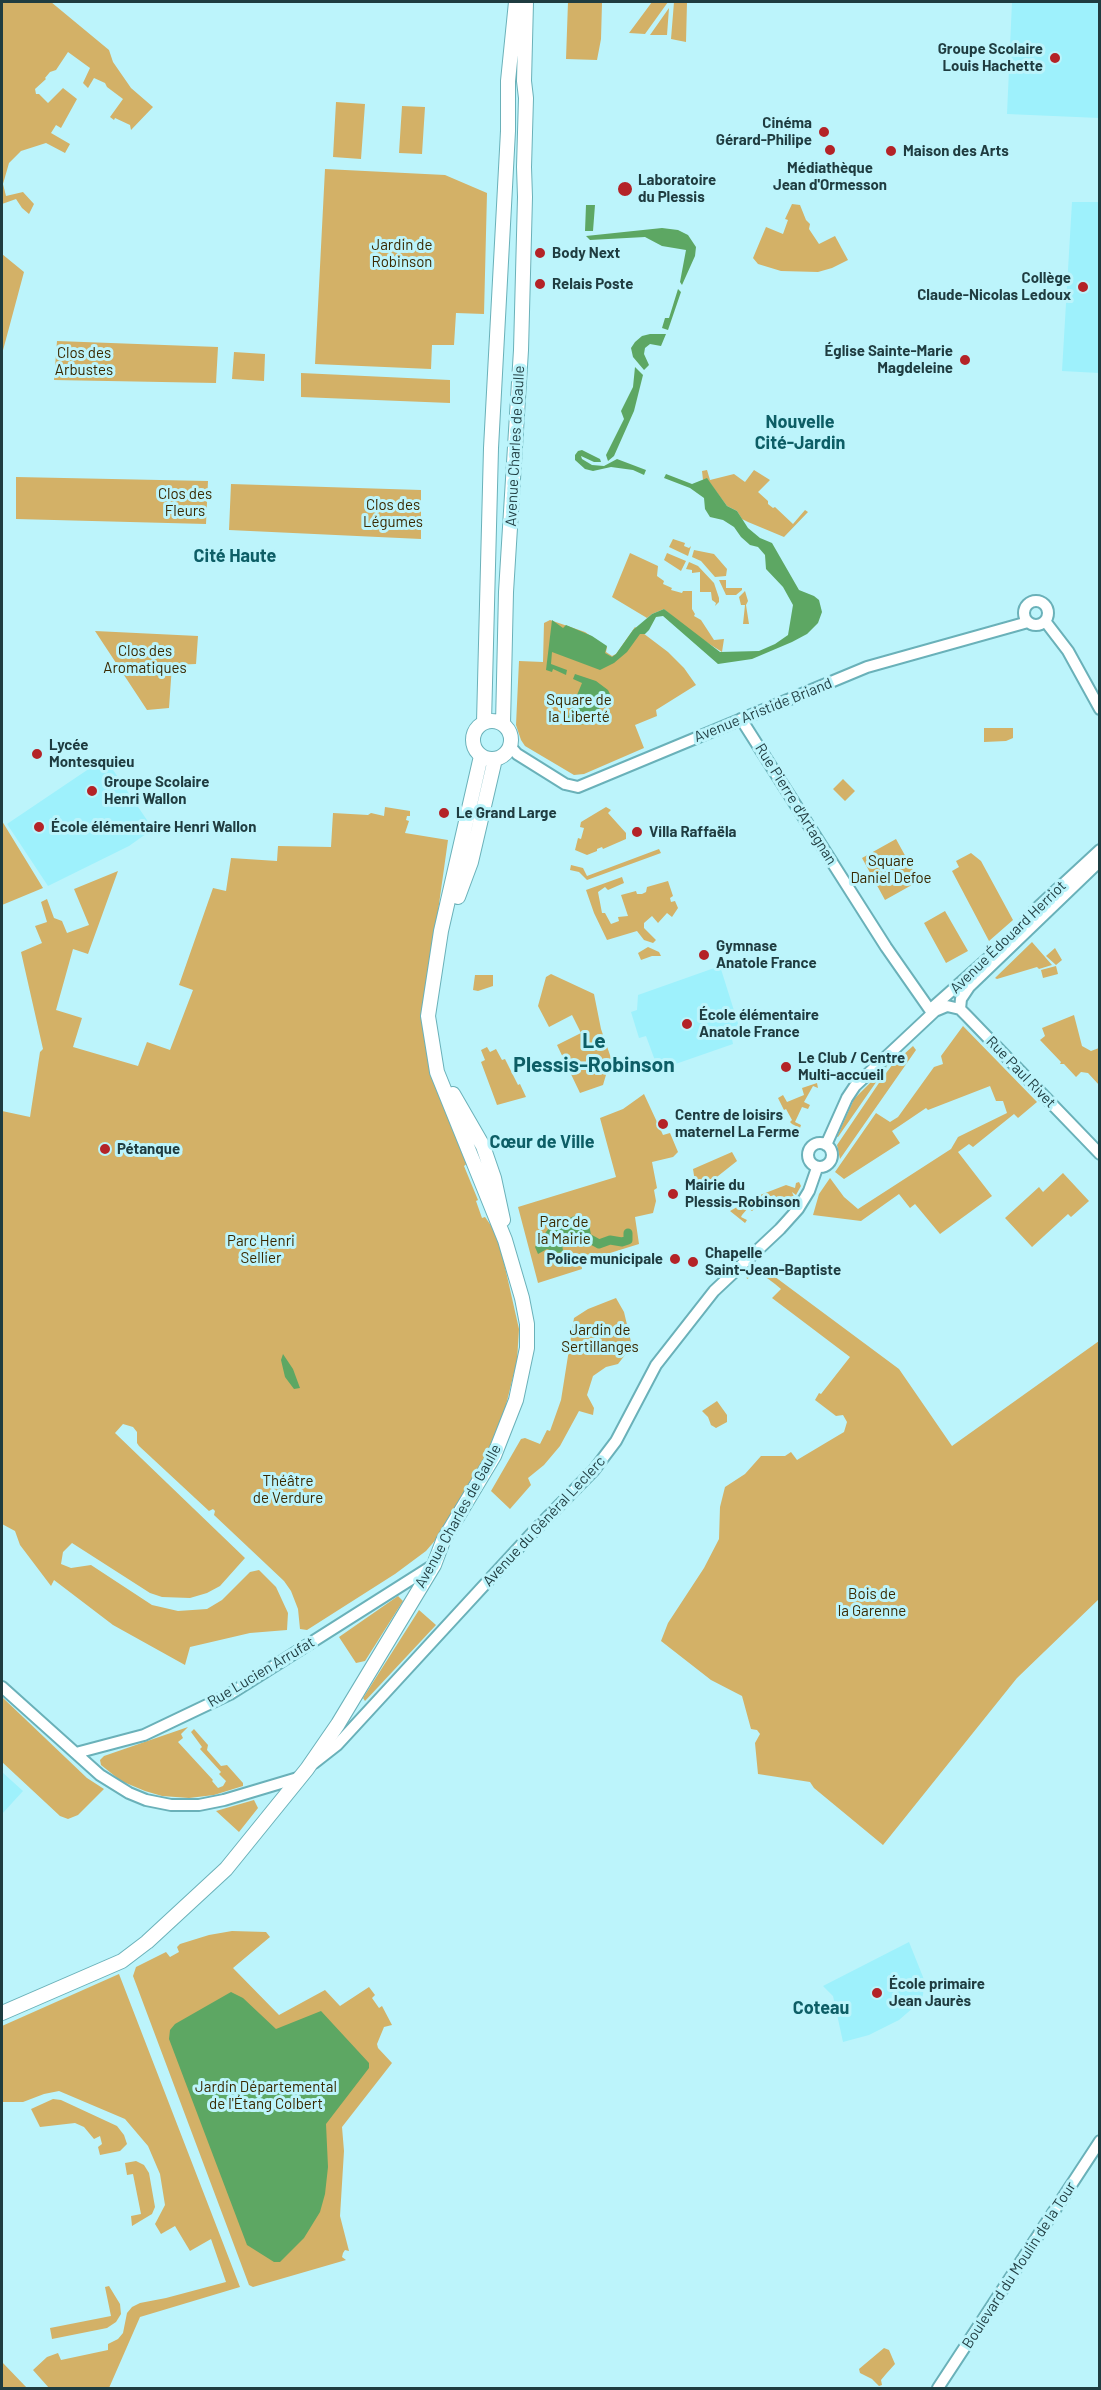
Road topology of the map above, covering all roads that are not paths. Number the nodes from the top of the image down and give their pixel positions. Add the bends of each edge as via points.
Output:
1 (516, 2) edge
2 (526, 2) edge
3 (508, 97) junction
4 (526, 98) junction
5 (506, 166) junction
6 (524, 167) junction
7 (1045, 621) junction
8 (1028, 622) junction
9 (1100, 709) edge
10 (741, 719) junction
11 (484, 722) junction
12 (503, 724) junction
13 (510, 746) junction
14 (488, 758) junction
15 (1100, 850) edge
16 (1100, 861) edge
17 (1086, 863) junction
18 (1057, 904) junction
19 (932, 1010) junction
20 (960, 1010) junction
21 (826, 1145) junction
22 (1100, 1154) edge
23 (817, 1168) junction
24 (472, 1507) dead end
25 (456, 1520) junction
26 (434, 1565) junction
27 (2, 1687) edge
28 (76, 1752) junction
29 (304, 1773) junction
30 (242, 1850) junction
31 (2, 2004) edge
32 (2, 2013) edge
33 (1100, 2141) edge
34 (938, 2388) edge

1 - 3 main road, Avenue Charles de Gaulle
2 - 4 main road, Avenue Charles de Gaulle
3 - 4 main road
3 - 5 main road, Avenue Charles de Gaulle
4 - 6 main road, Avenue Charles de Gaulle
5 - 6 main road
5 - 11 main road, Avenue Charles de Gaulle via 491,448
6 - 12 main road, Avenue Charles de Gaulle via 521,350 506,592
7 - 8 street via 1035,625
7 - 8 street via 1047,607 1035,600 1024,609
7 - 9 street via 1068,651
8 - 10 street, Avenue Aristide Briand via 867,667
10 - 13 street, Avenue Aristide Briand via 578,787 565,784
10 - 19 street, Rue Pierre d'Artagnan via 886,946
11 - 12 main road
11 - 14 main road via 473,736 474,747
12 - 13 main road via 510,734
13 - 14 main road via 504,754
14 - 25 main road, Avenue Charles de Gaulle via 438,952 428,1016 437,1072 505,1240 527,1324 527,1348 516,1400 494,1456
15 - 17 street, Avenue Édouard Herriot
16 - 18 street, Avenue Édouard Herriot
17 - 18 street, Avenue Édouard Herriot via 1056,896
17 - 19 street, Avenue Édouard Herriot
18 - 20 street, Avenue Édouard Herriot via 969,987 961,999
19 - 20 street via 947,1006
19 - 21 street, Avenue Édouard Herriot via 855,1086
20 - 22 street, Rue Paul Rivet
21 - 23 street via 831,1150 831,1161
21 - 23 street via 815,1144 809,1150 808,1161
23 - 29 street, Avenue du Général Leclerc via 798,1209 714,1291 656,1365 616,1441 594,1470 337,1745
24 - 25 main road
25 - 26 main road, Avenue Charles de Gaulle
26 - 28 street, Rue Lucien Arrufat via 230,1694 144,1735
26 - 29 main road, Avenue Charles de Gaulle
27 - 28 street
28 - 29 street via 100,1775 129,1793 171,1804 224,1800
29 - 30 main road, Avenue Charles de Gaulle
30 - 31 main road via 125,1948
30 - 32 main road via 226,1869 122,1961
33 - 34 street, Boulevard du Moulin de la Tour

